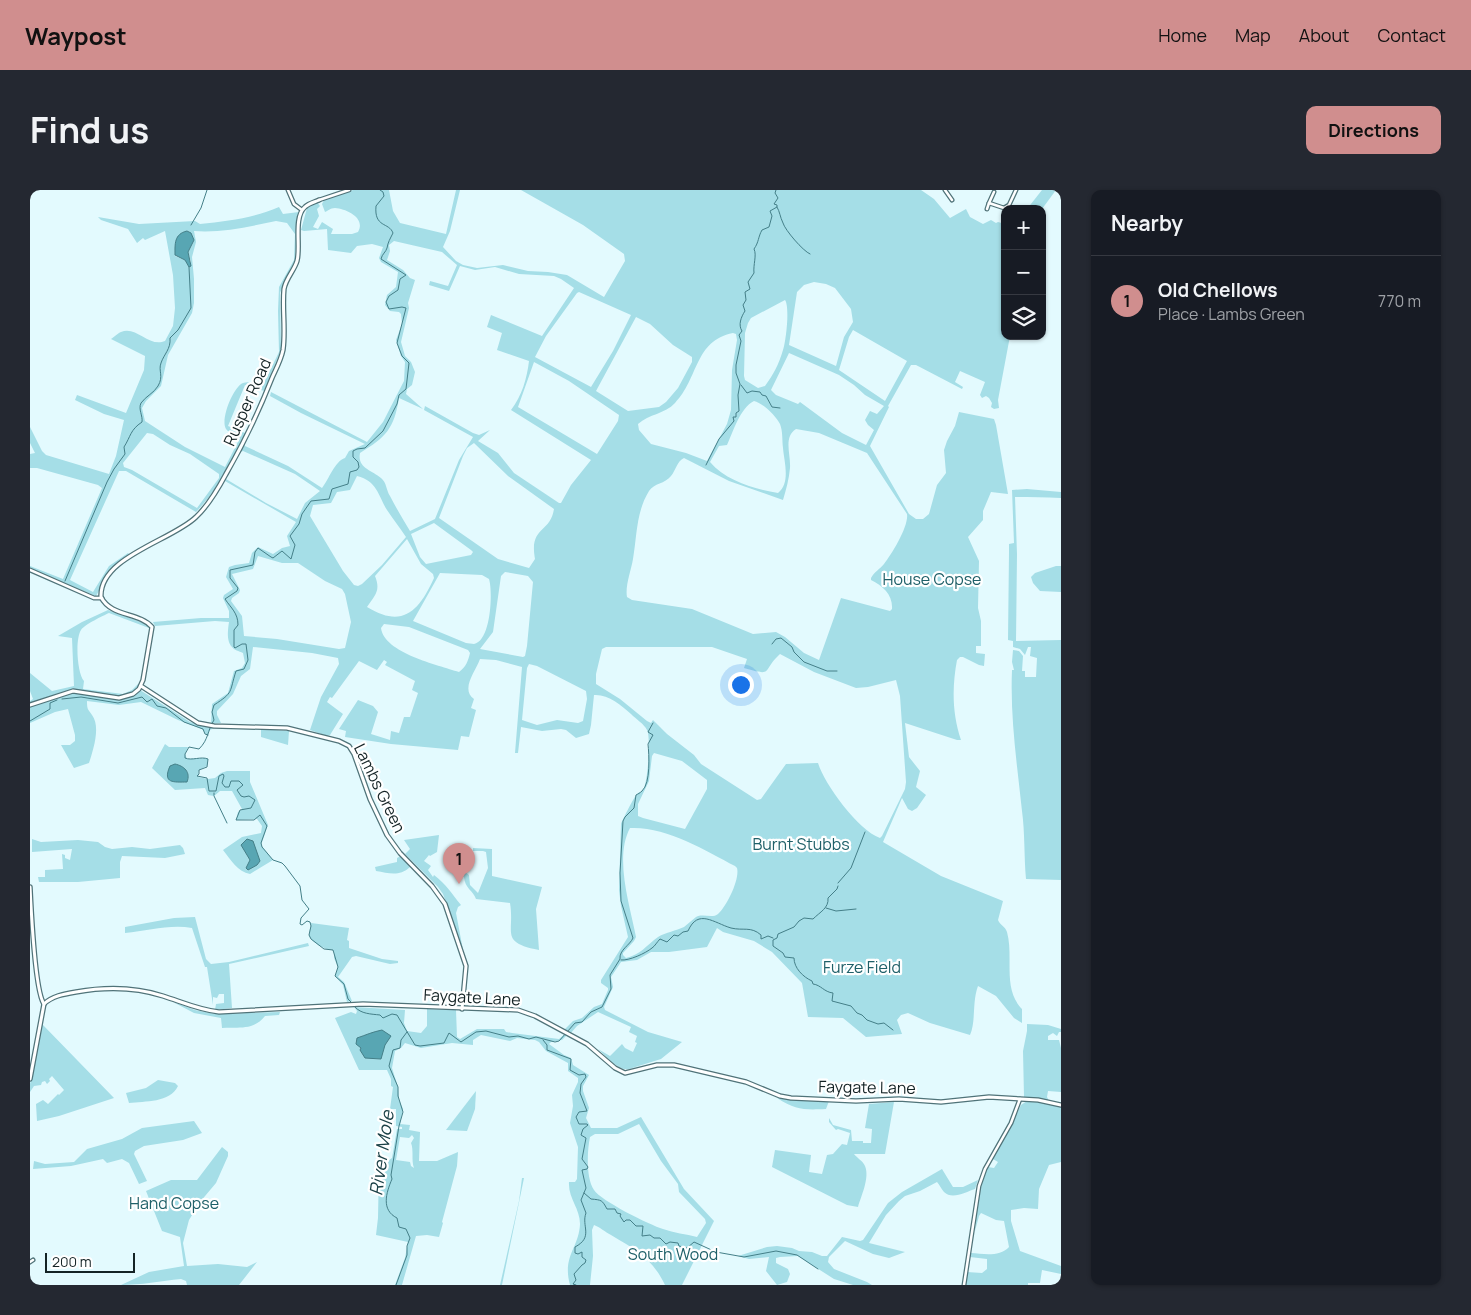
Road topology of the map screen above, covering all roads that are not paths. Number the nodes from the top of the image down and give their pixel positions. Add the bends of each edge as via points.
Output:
1 (288, 190) edge
2 (349, 190) edge
3 (945, 190) edge
4 (1016, 190) edge
5 (994, 192) dead end
6 (320, 200) joint
7 (952, 200) dead end
8 (989, 203) junction
9 (987, 209) dead end
10 (302, 210) junction
11 (30, 570) edge
12 (102, 598) junction
13 (141, 686) junction
14 (30, 705) edge
15 (30, 887) edge
16 (44, 1004) junction
17 (462, 1009) junction
18 (30, 1078) edge
19 (1020, 1099) junction
20 (1061, 1105) edge
21 (964, 1285) edge

1 - 10 street via 294,204
2 - 6 street
3 - 7 street
4 - 8 street via 1007,208
5 - 8 street
6 - 10 street
8 - 9 street
10 - 12 street, Rusper Road via 297,259 284,289 282,353 253,424 200,514 116,567 103,585
11 - 12 street via 94,598
12 - 13 street via 111,608 152,627
13 - 14 street via 122,698 73,691
13 - 17 street, Lambs Green via 190,720 209,726 288,728 349,746 387,835 445,904 466,966
15 - 16 street via 39,990
16 - 17 street, Faygate Lane via 60,995 105,989 148,992 216,1012 353,1004
16 - 18 street
17 - 19 street, Faygate Lane via 521,1011 535,1016 629,1073 659,1064 674,1065 746,1082 788,1098 941,1102 986,1097
19 - 20 street, Faygate Lane
19 - 21 street via 979,1186

